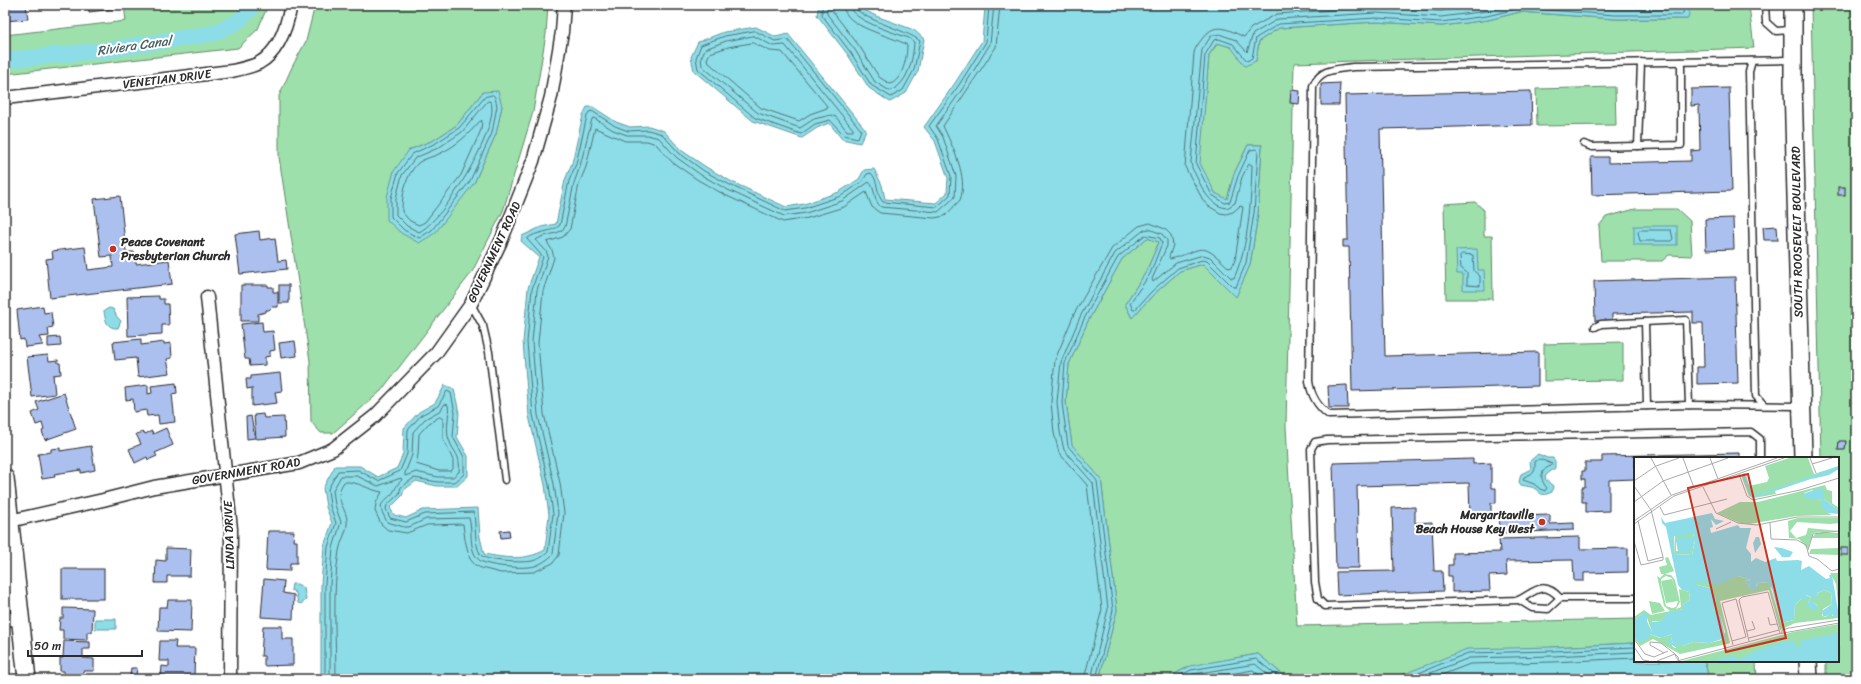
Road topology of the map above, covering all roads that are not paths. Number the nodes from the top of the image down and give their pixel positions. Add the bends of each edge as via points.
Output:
1 (291, 5) edge
2 (564, 5) edge
3 (1765, 5) edge
4 (1793, 5) edge
5 (1793, 30) junction
6 (1793, 60) junction
7 (1752, 61) junction
8 (1641, 62) junction
9 (1681, 62) junction
10 (5, 98) edge
11 (1584, 144) dead end
12 (1638, 146) junction
13 (207, 297) dead end
14 (471, 304) junction
15 (1645, 322) junction
16 (1595, 327) dead end
17 (1689, 405) junction
18 (1647, 406) junction
19 (1764, 406) junction
20 (1801, 406) junction
21 (1760, 457) edge
22 (1803, 457) edge
23 (225, 475) junction
24 (5, 478) edge
25 (505, 480) dead end
26 (7, 521) edge
27 (1560, 598) junction
28 (1634, 598) edge
29 (1519, 600) junction
30 (13, 619) edge
31 (1808, 662) edge
32 (27, 679) edge
33 (230, 679) edge
34 (1808, 679) edge

1 - 10 street, VENETIAN DRIVE via 280,40 272,53 258,64 232,71
2 - 14 street, GOVERNMENT ROAD via 551,97 533,161 511,219
3 - 5 lane via 1766,22 1776,31
4 - 5 main road, SOUTH ROOSEVELT BOULEVARD
5 - 6 main road, SOUTH ROOSEVELT BOULEVARD
6 - 7 lane
6 - 20 main road, SOUTH ROOSEVELT BOULEVARD
7 - 9 lane
7 - 19 lane via 1750,80 1756,396
8 - 9 lane
8 - 12 lane
8 - 18 lane via 1353,68 1329,71 1317,77 1313,86 1309,381 1311,392 1320,408 1329,415
9 - 12 lane via 1681,145
11 - 12 lane via 1592,147
13 - 23 street, LINDA DRIVE
14 - 23 street, GOVERNMENT ROAD via 436,353 375,416 333,449 299,462
14 - 25 lane via 483,326 489,352
15 - 16 lane via 1601,324
15 - 17 lane via 1686,320
15 - 18 lane
17 - 18 lane
17 - 19 lane
19 - 20 lane
20 - 22 main road, SOUTH ROOSEVELT BOULEVARD
21 - 29 lane via 1760,439 1751,432 1315,442 1311,449 1314,582 1318,599 1326,606
23 - 26 street, GOVERNMENT ROAD via 154,487
23 - 33 street, LINDA DRIVE via 231,529
24 - 26 main road
26 - 30 main road
27 - 28 lane
27 - 29 lane via 1548,609 1532,608
27 - 29 lane via 1546,588 1535,589
30 - 32 main road
31 - 34 main road

